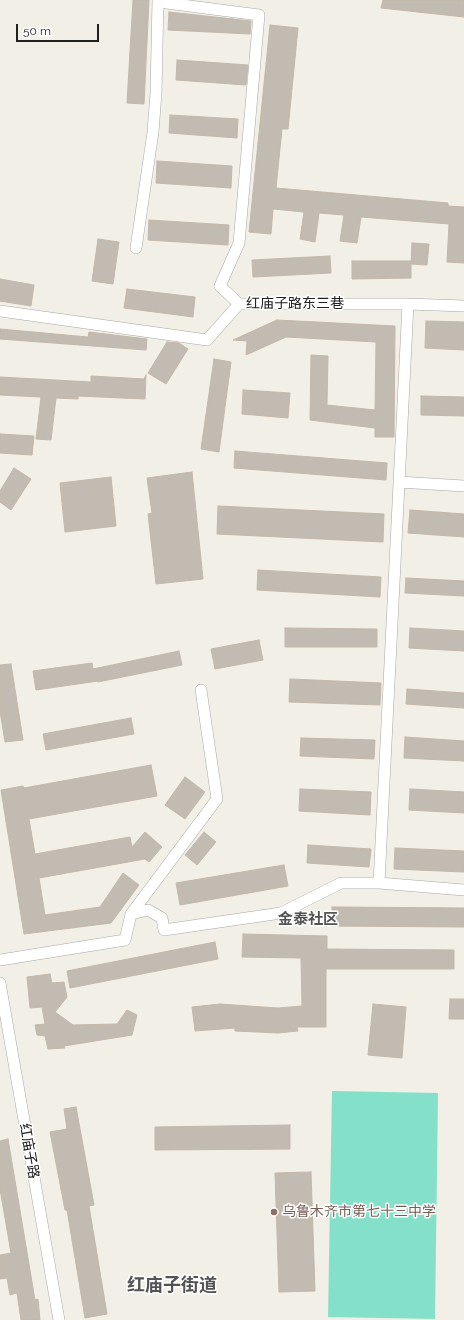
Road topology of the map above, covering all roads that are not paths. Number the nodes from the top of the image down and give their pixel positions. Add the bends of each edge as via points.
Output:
1 (159, 1) edge
2 (136, 248) dead end
3 (239, 304) junction
4 (408, 304) junction
5 (464, 306) edge
6 (0, 310) edge
7 (399, 482) junction
8 (464, 486) edge
9 (201, 690) dead end
10 (378, 883) junction
11 (464, 890) edge
12 (131, 914) junction
13 (0, 960) edge
14 (0, 983) edge
15 (59, 1320) edge

1 - 2 street via 153,124
1 - 3 street via 259,15 239,243 220,286
3 - 4 street, 红庙子路东三巷
3 - 6 street, 红庙子路东三巷 via 207,340
4 - 5 street, 红庙子路东三巷
4 - 7 street
7 - 8 street
7 - 10 street
9 - 12 street via 217,799
10 - 11 street
10 - 12 street via 341,884 281,913 164,930 162,918 148,910
12 - 13 street via 125,940
14 - 15 street, 红庙子路

